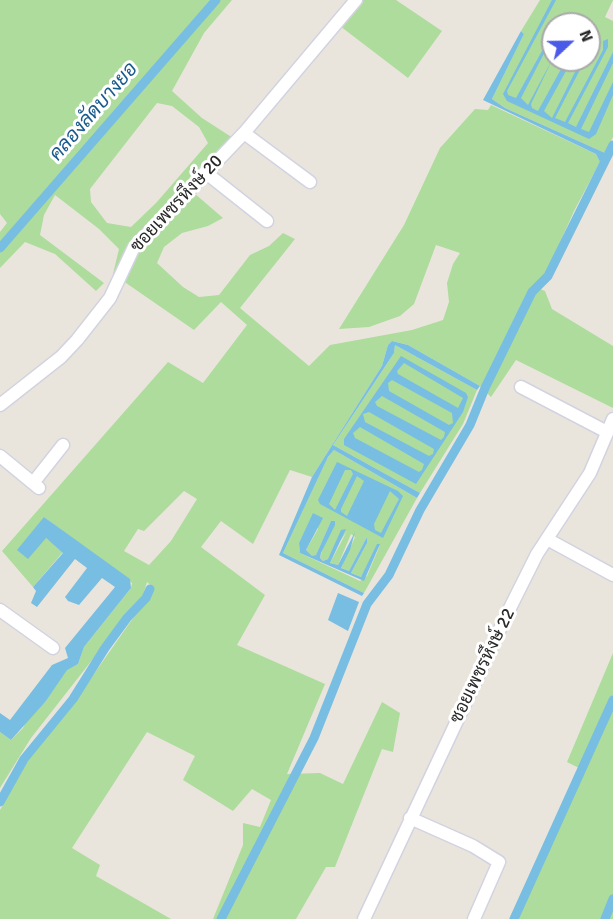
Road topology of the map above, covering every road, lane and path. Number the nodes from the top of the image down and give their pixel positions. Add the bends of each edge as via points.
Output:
1 (356, 0) edge
2 (244, 134) junction
3 (206, 172) junction
4 (310, 182) dead end
5 (267, 221) dead end
6 (521, 387) dead end
7 (0, 405) edge
8 (613, 419) edge
9 (608, 432) junction
10 (63, 445) dead end
11 (0, 456) edge
12 (547, 539) junction
13 (613, 575) edge
14 (0, 610) edge
15 (53, 648) dead end
16 (410, 818) junction
17 (364, 919) edge
18 (474, 919) edge

1 - 2 street, ซอยเพชรหึงษ์ 20
2 - 3 street, ซอยเพชรหึงษ์ 20
2 - 4 street
3 - 5 street
3 - 7 street, ซอยเพชรหึงษ์ 20 via 133,249 114,291 77,340
6 - 9 street
8 - 9 street, ซอยเพชรหึงษ์ 22
9 - 12 street, ซอยเพชรหึงษ์ 22 via 590,473
10 - 11 street via 36,486
12 - 13 street
12 - 16 street, ซอยเพชรหึงษ์ 22
14 - 15 street
16 - 17 street, ซอยเพชรหึงษ์ 22
16 - 18 street via 499,862

